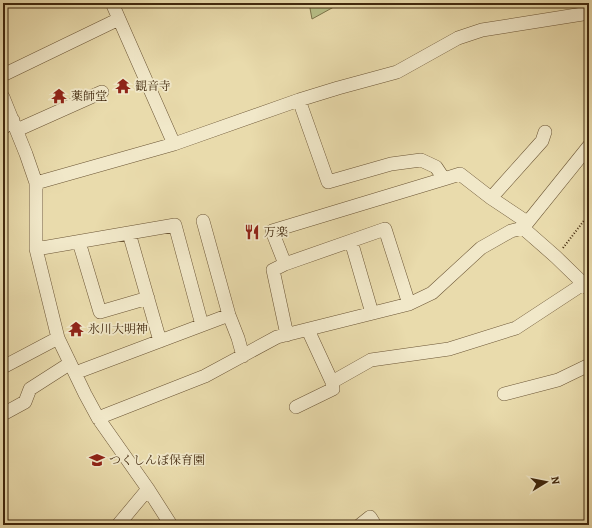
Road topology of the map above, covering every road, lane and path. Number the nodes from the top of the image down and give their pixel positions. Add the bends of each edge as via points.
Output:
1 (112, 3) edge
2 (589, 13) edge
3 (119, 19) junction
4 (3, 75) edge
5 (102, 92) dead end
6 (3, 97) edge
7 (299, 100) junction
8 (11, 126) edge
9 (545, 132) dead end
10 (174, 144) junction
11 (589, 146) edge
12 (444, 179) junction
13 (36, 183) junction
14 (491, 198) junction
15 (589, 214) edge
16 (203, 221) dead end
17 (525, 225) junction
18 (129, 233) junction
19 (351, 241) junction
20 (79, 242) junction
21 (36, 249) junction
22 (556, 257) junction
23 (285, 264) junction
24 (586, 287) edge
25 (148, 298) junction
26 (409, 304) junction
27 (372, 313) junction
28 (229, 315) junction
29 (202, 325) junction
30 (308, 330) junction
31 (287, 335) junction
32 (58, 338) junction
33 (160, 341) junction
34 (243, 356) junction
35 (589, 365) edge
36 (3, 367) edge
37 (72, 369) junction
38 (332, 382) junction
39 (504, 394) dead end
40 (296, 407) dead end
41 (3, 414) edge
42 (98, 418) junction
43 (148, 489) junction
44 (118, 525) edge
45 (171, 525) edge
46 (360, 525) edge
47 (375, 525) edge

1 - 3 street
2 - 7 street via 482,30 458,38 397,72
3 - 4 street
3 - 10 street
5 - 8 street
6 - 8 street
7 - 10 street
7 - 12 street via 328,182 391,164 421,160 436,167
8 - 13 street via 26,154
9 - 14 street via 542,141
10 - 13 street
11 - 17 street
12 - 14 street via 460,174
12 - 23 street via 272,231
13 - 21 street
14 - 17 street
15 - 22 path
16 - 28 street
17 - 22 street
17 - 26 street via 481,248 432,293
18 - 20 street
18 - 25 street
18 - 29 street via 175,226
19 - 23 street
19 - 26 street via 385,229
19 - 27 street
20 - 21 street
20 - 25 street via 100,312
21 - 32 street
22 - 24 street
23 - 31 street via 273,270
24 - 38 street via 516,328 449,349 371,360
25 - 33 street
26 - 27 street
27 - 30 street
28 - 29 street
28 - 34 street
29 - 33 street
30 - 31 street
30 - 38 street
31 - 34 street via 277,337
32 - 36 street
32 - 37 street
33 - 37 street
34 - 42 street via 205,376
35 - 39 street via 558,380
37 - 41 street via 30,389 25,402
37 - 42 street
38 - 40 street via 333,389
42 - 43 street
43 - 44 street
43 - 45 street
46 - 47 street via 370,517

